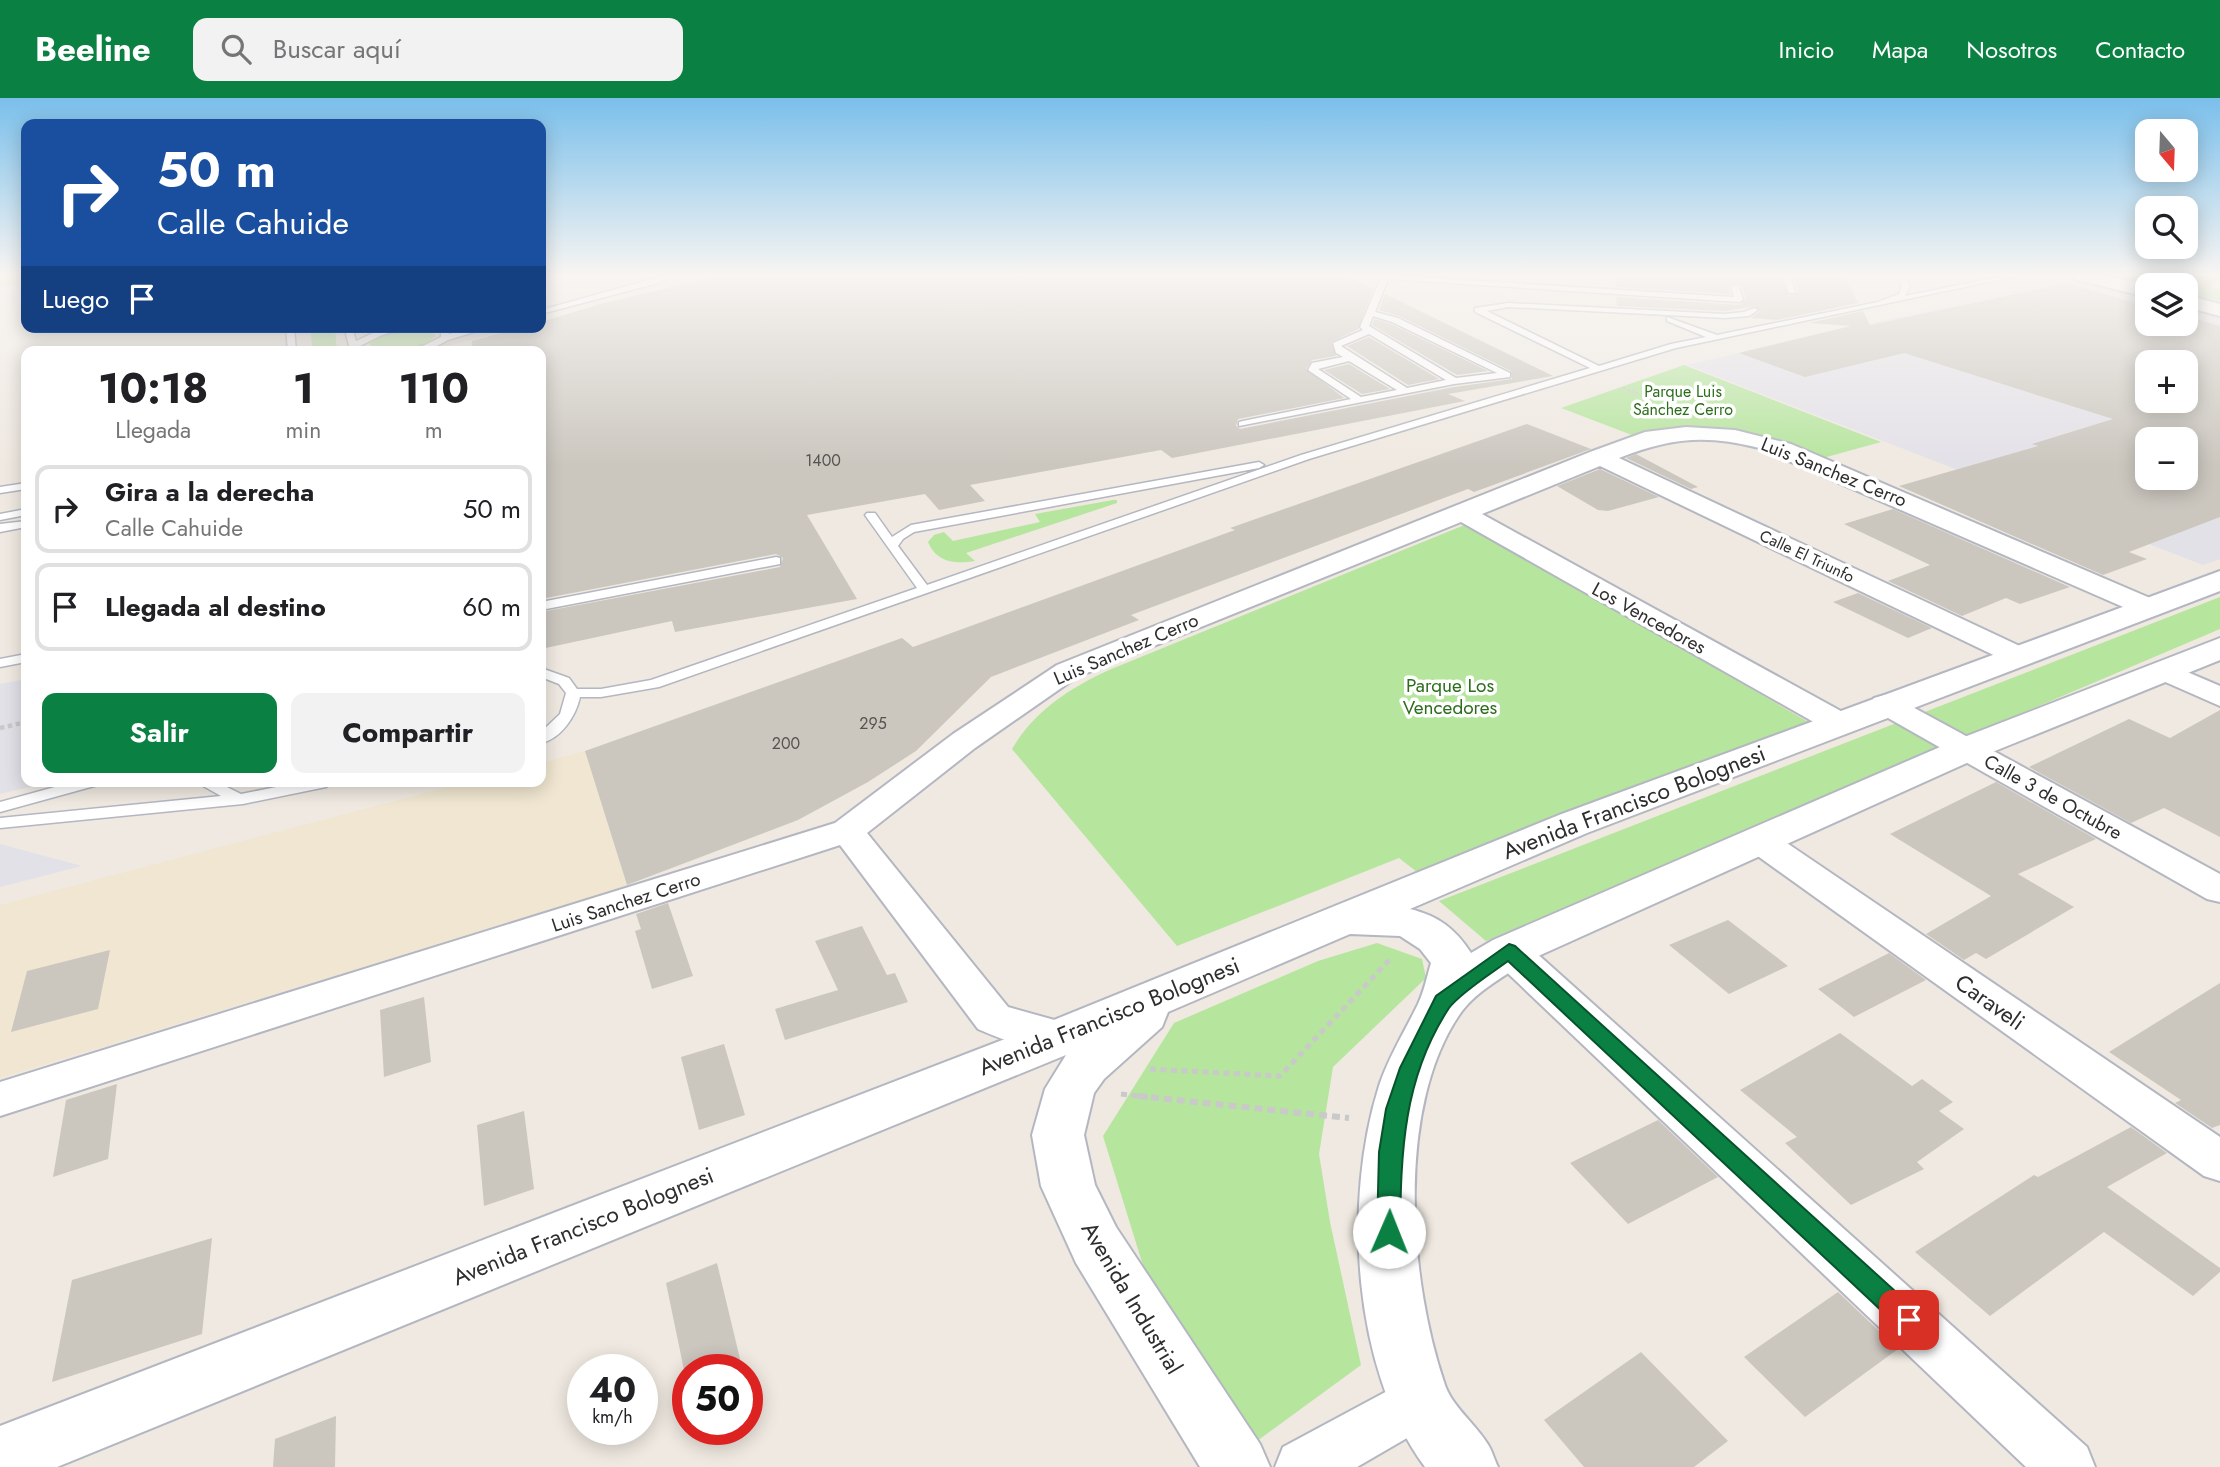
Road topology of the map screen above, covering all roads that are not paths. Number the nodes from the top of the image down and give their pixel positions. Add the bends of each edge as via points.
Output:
1 (443, 339) edge
2 (1350, 339) edge
3 (1382, 339) edge
4 (1434, 339) edge
5 (1537, 339) edge
6 (1712, 339) edge
7 (424, 346) edge
8 (1351, 358) junction
9 (1598, 369) junction
10 (1454, 381) junction
11 (1406, 391) junction
12 (1359, 400) junction
13 (1243, 424) dead end
14 (1306, 457) junction
15 (1598, 457) junction
16 (21, 487) edge
17 (0, 490) edge
18 (1461, 512) junction
19 (21, 513) edge
20 (872, 515) dead end
21 (0, 517) edge
22 (21, 525) edge
23 (0, 528) edge
24 (892, 546) junction
25 (776, 561) dead end
26 (2220, 580) edge
27 (923, 588) junction
28 (546, 605) edge
29 (2147, 607) junction
30 (2220, 648) edge
31 (2016, 655) junction
32 (21, 659) edge
33 (0, 663) edge
34 (2164, 671) junction
35 (546, 674) edge
36 (573, 693) junction
37 (2220, 697) edge
38 (1885, 704) junction
39 (1837, 722) junction
40 (546, 735) edge
41 (1967, 749) junction
42 (74, 787) edge
43 (212, 787) edge
44 (303, 787) edge
45 (243, 799) junction
46 (0, 807) edge
47 (0, 822) edge
48 (847, 831) junction
49 (1760, 841) junction
50 (2220, 890) edge
51 (1335, 923) junction
52 (1509, 951) junction
53 (1443, 1002) junction
54 (1065, 1063) junction
55 (0, 1099) edge
56 (2220, 1162) edge
57 (1419, 1401) junction
58 (0, 1458) edge
59 (1237, 1467) edge
60 (1303, 1467) edge
61 (1465, 1467) edge
62 (2067, 1467) edge

1 - 7 lane
2 - 8 lane via 1335,345
3 - 10 lane
4 - 10 lane via 1507,374
5 - 9 lane
6 - 9 lane
8 - 11 lane
8 - 12 lane via 1315,365 1314,370
9 - 14 lane
10 - 11 lane
11 - 12 lane
12 - 13 lane
14 - 24 lane via 929,524 899,536
14 - 27 lane
15 - 18 street, Luis Sanchez Cerro
15 - 29 street, Luis Sanchez Cerro via 1674,434 1758,440
15 - 31 street, Calle El Triunfo
16 - 17 lane
18 - 39 street, Los Vencedores
18 - 48 street, Luis Sanchez Cerro via 1059,675
19 - 21 lane
20 - 24 lane
22 - 23 lane
24 - 27 lane
25 - 28 lane
26 - 29 main road, Avenida Francisco Bolognesi
27 - 36 lane via 654,684
29 - 31 main road, Avenida Francisco Bolognesi
30 - 34 main road
31 - 38 main road, Avenida Francisco Bolognesi
32 - 33 lane
34 - 37 street
34 - 41 main road
35 - 36 lane via 564,681
36 - 40 lane via 572,707 562,723
38 - 39 main road, Avenida Francisco Bolognesi
38 - 41 street, Calle 3 de Octubre
39 - 51 main road, Avenida Francisco Bolognesi
41 - 49 main road
41 - 50 street, Calle 3 de Octubre
42 - 46 lane
43 - 45 lane
44 - 45 lane
45 - 47 lane
48 - 54 street via 993,1018 1023,1030
48 - 55 street, Luis Sanchez Cerro
49 - 52 main road
49 - 56 street, Caraveli
51 - 53 main road via 1392,918 1420,927 1454,963
51 - 54 main road, Avenida Francisco Bolognesi via 1168,994
52 - 53 main road
52 - 62 street
53 - 57 main road via 1410,1068 1390,1152 1389,1258 1397,1327
54 - 58 main road, Avenida Francisco Bolognesi
54 - 59 main road, Avenida Industrial via 1058,1135 1068,1186 1096,1245
57 - 60 street
57 - 61 main road

